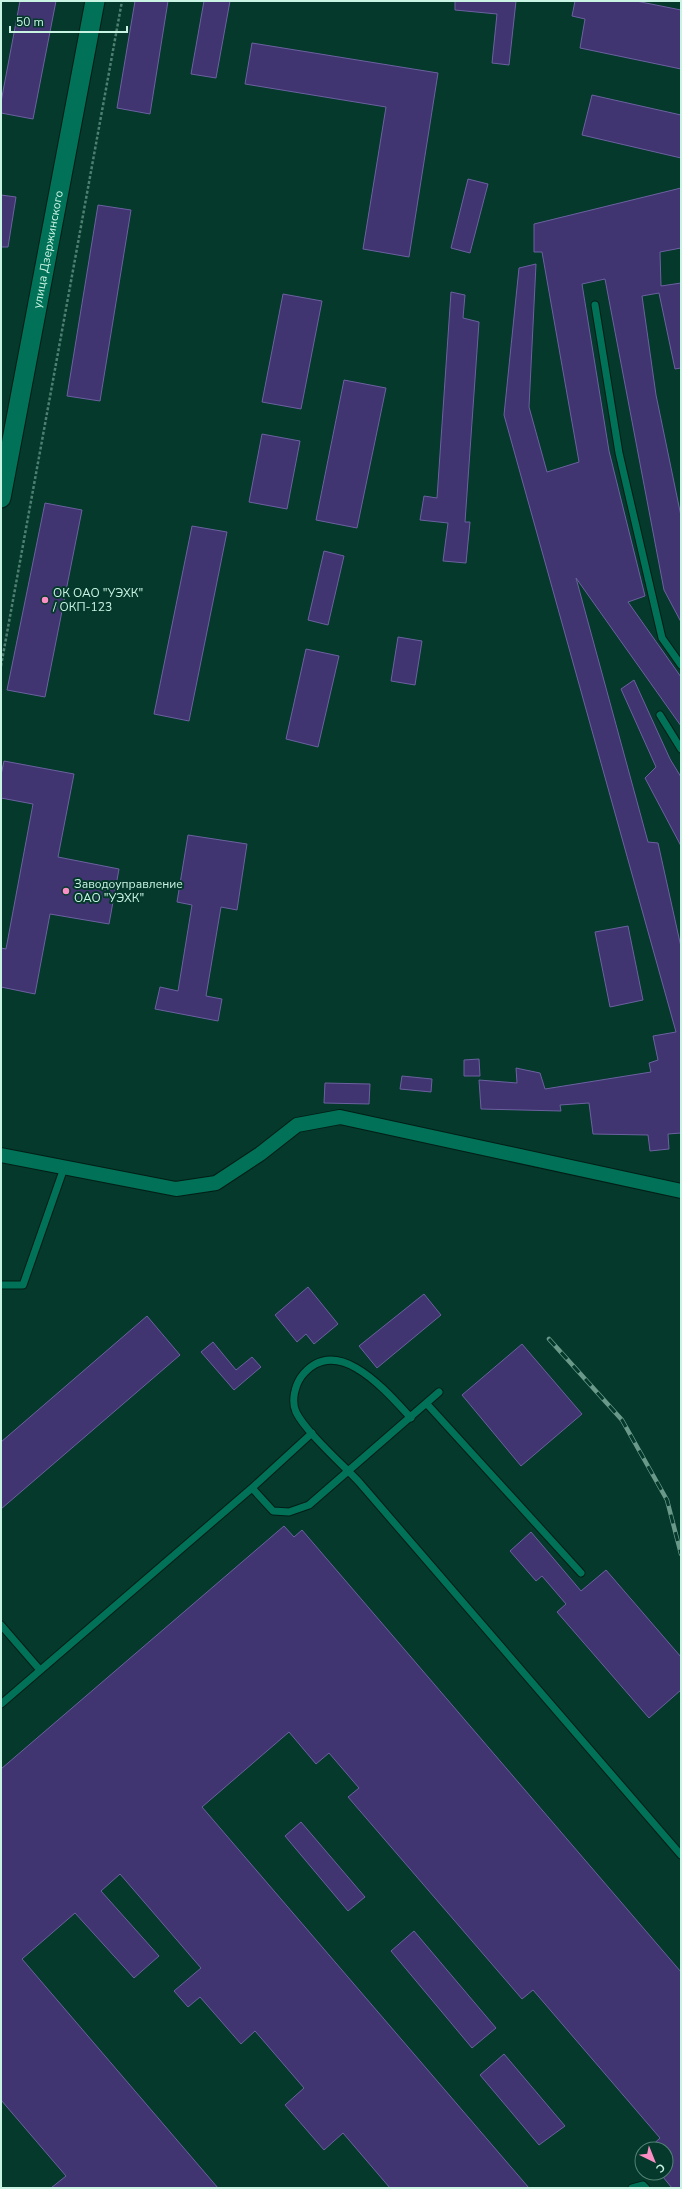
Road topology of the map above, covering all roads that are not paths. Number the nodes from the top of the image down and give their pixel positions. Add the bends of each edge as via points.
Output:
1 (95, 1) edge
2 (595, 305) dead end
3 (1, 498) edge
4 (681, 665) edge
5 (660, 715) dead end
6 (681, 749) edge
7 (1, 1155) edge
8 (64, 1168) junction
9 (681, 1191) edge
10 (1, 1284) edge
11 (439, 1392) dead end
12 (427, 1404) junction
13 (411, 1418) junction
14 (312, 1433) junction
15 (349, 1470) junction
16 (252, 1488) junction
17 (581, 1573) dead end
18 (1, 1625) edge
19 (40, 1670) junction
20 (1, 1704) edge
21 (681, 1856) edge
22 (632, 2188) edge
23 (646, 2188) edge

1 - 3 street, улица Дзержинского
2 - 4 lane via 619,453 662,638
5 - 6 lane
7 - 8 street
8 - 9 street via 176,1189 216,1183 260,1154 297,1125 340,1117
8 - 10 lane via 23,1285
11 - 12 lane
12 - 13 lane
12 - 17 lane
13 - 14 lane via 364,1372 331,1360 320,1361 307,1370 296,1384 294,1395 296,1411
13 - 15 lane
14 - 15 lane
14 - 16 lane
15 - 16 lane via 309,1505 290,1512 273,1511
15 - 21 lane
16 - 19 lane
18 - 19 lane
19 - 20 lane
22 - 23 lane via 643,2185

